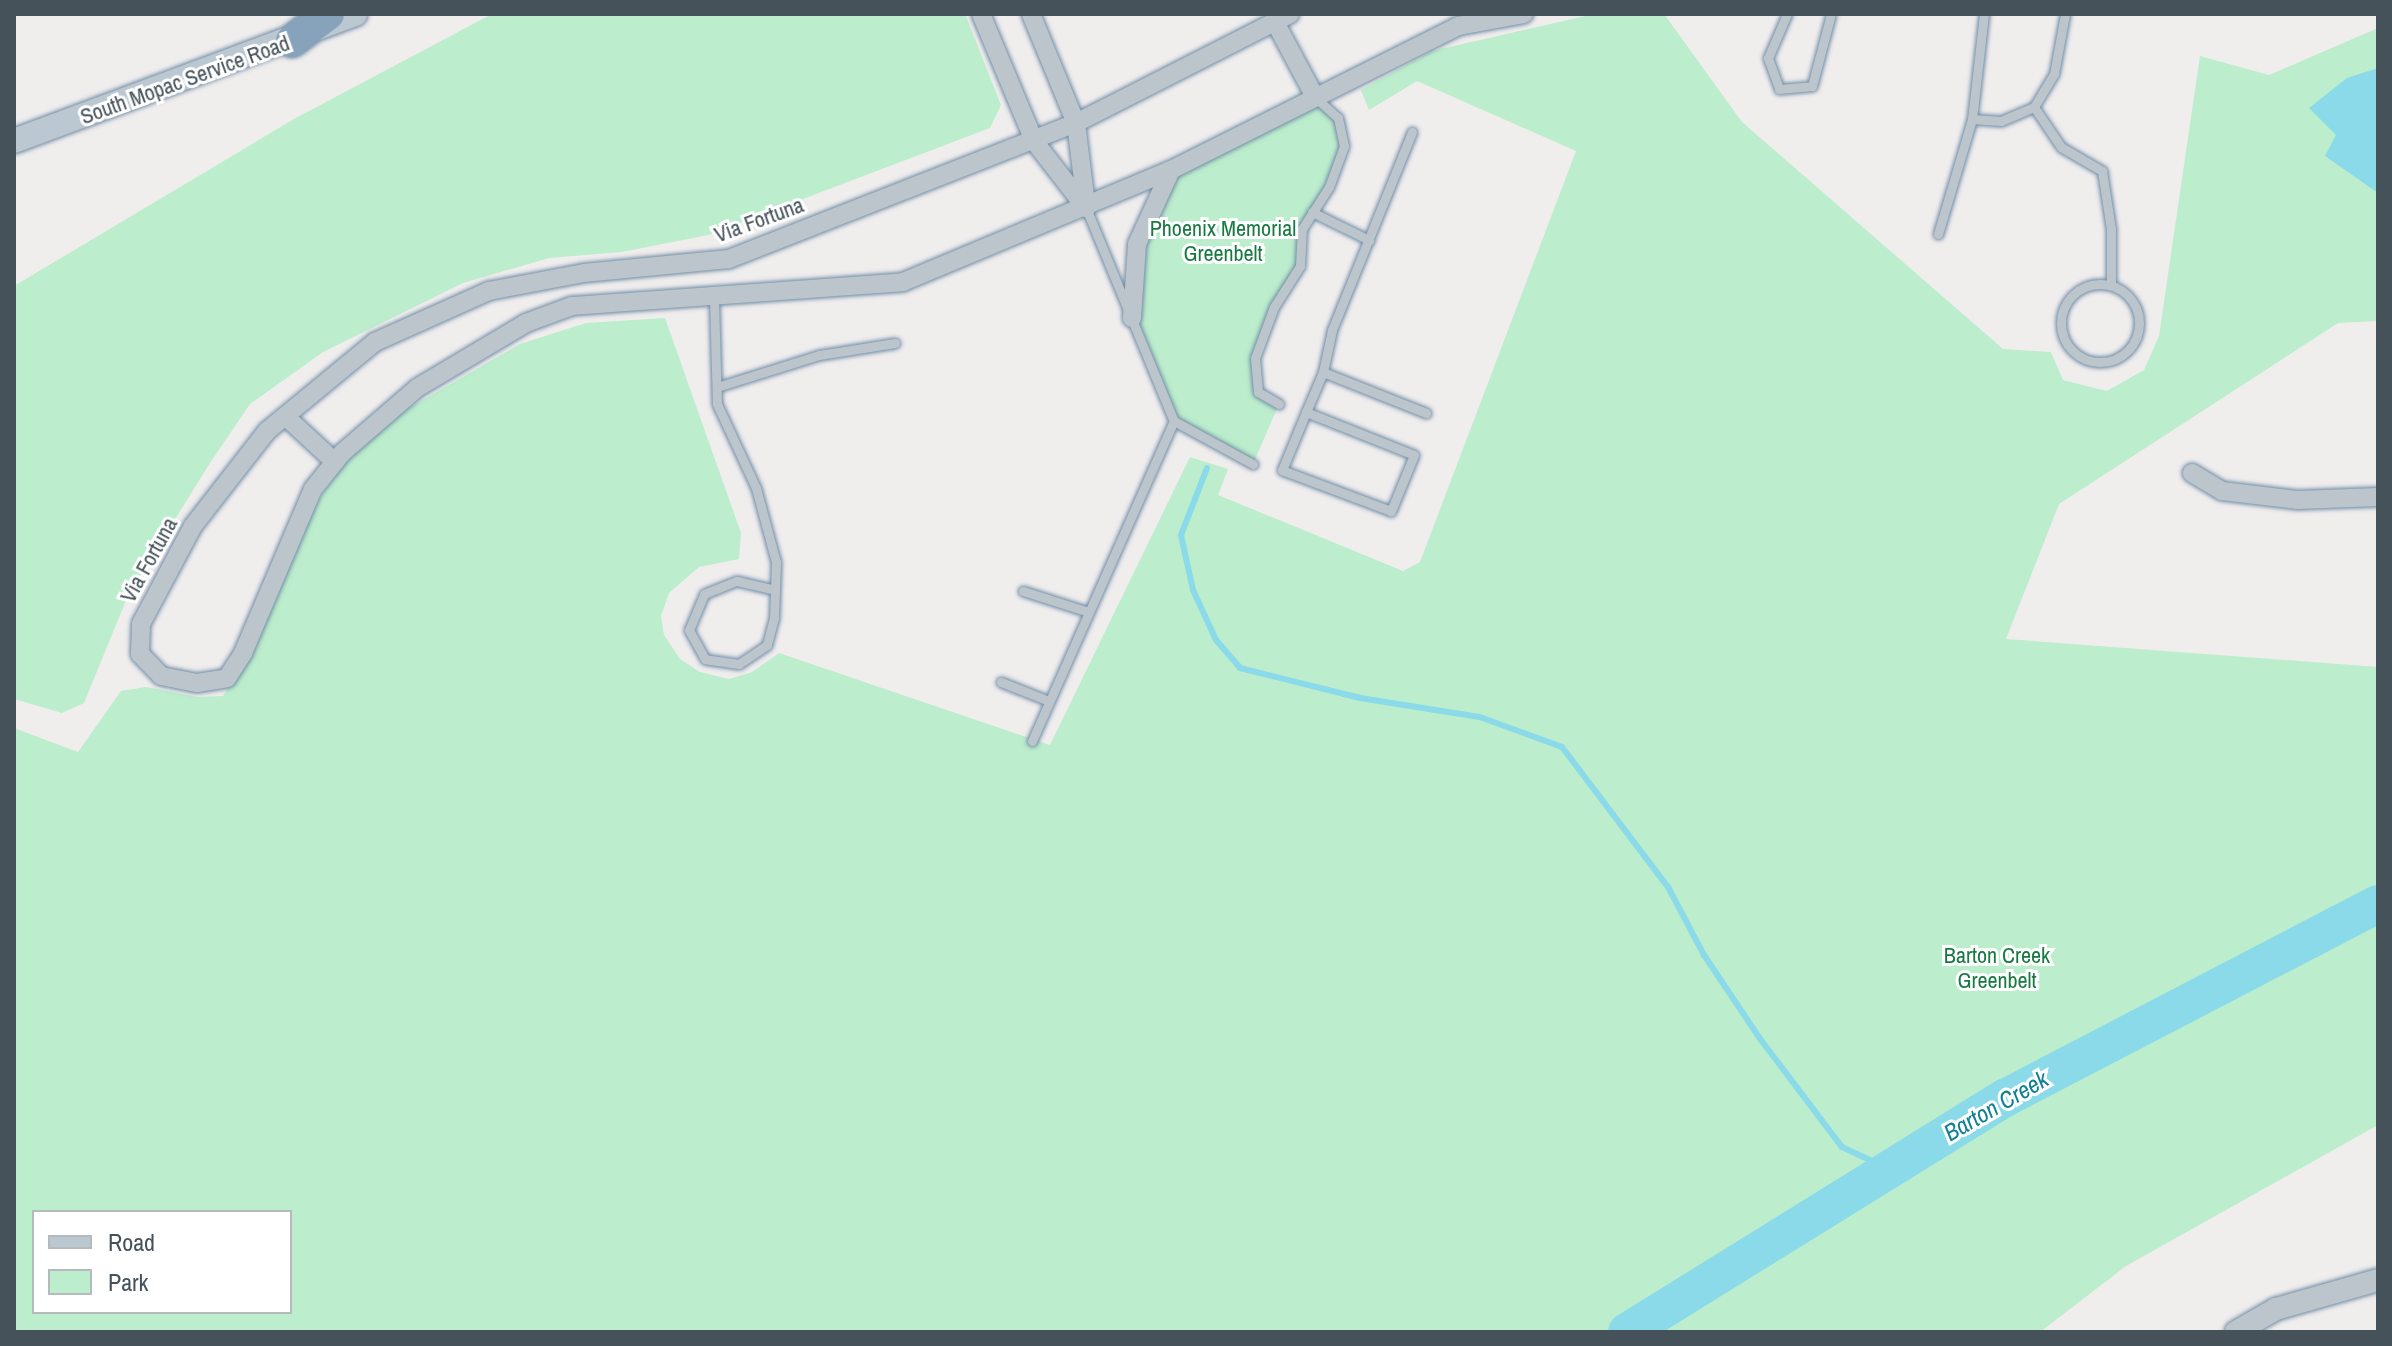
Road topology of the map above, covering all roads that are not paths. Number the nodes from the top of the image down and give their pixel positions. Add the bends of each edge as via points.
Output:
1 (328, 14) edge
2 (355, 14) edge
3 (981, 14) edge
4 (1031, 14) edge
5 (1524, 14) edge
6 (1787, 14) edge
7 (1831, 14) edge
8 (1984, 14) edge
9 (2065, 14) edge
10 (1282, 18) edge
11 (292, 41) junction
12 (1315, 97) junction
13 (2034, 107) junction
14 (1972, 119) junction
15 (1076, 123) junction
16 (1412, 132) dead end
17 (14, 141) edge
18 (1034, 141) junction
19 (1171, 170) junction
20 (1086, 208) junction
21 (1312, 212) junction
22 (1938, 234) dead end
23 (1369, 240) junction
24 (709, 263) junction
25 (2111, 285) junction
26 (714, 299) junction
27 (1132, 318) junction
28 (895, 343) dead end
29 (1323, 372) junction
30 (717, 387) junction
31 (1279, 404) dead end
32 (1306, 412) junction
33 (1426, 413) dead end
34 (285, 416) junction
35 (1174, 421) junction
36 (335, 462) junction
37 (1253, 464) dead end
38 (2192, 473) dead end
39 (2378, 497) edge
40 (775, 590) junction
41 (1023, 591) dead end
42 (1089, 612) junction
43 (1001, 682) dead end
44 (1049, 701) junction
45 (1032, 741) dead end
46 (2378, 1280) edge
47 (2236, 1332) edge

1 - 11 highway
2 - 11 main road, South Mopac Service Road
3 - 18 street
4 - 15 street
5 - 12 street, Via Fortuna via 1458,26
6 - 7 lane via 1768,58 1779,89 1812,86
8 - 14 lane
9 - 13 lane via 2054,74
10 - 12 street
10 - 15 street, Via Fortuna
11 - 17 main road, South Mopac Service Road
12 - 19 street, Via Fortuna
12 - 21 lane via 1338,118 1344,146
13 - 14 lane via 2001,121
13 - 25 lane via 2061,147 2102,171 2111,229
14 - 22 lane
15 - 18 street, Via Fortuna
15 - 20 street
16 - 23 lane
18 - 20 street
18 - 24 street, Via Fortuna
19 - 20 street, Via Fortuna
19 - 27 street via 1137,244
20 - 26 street, Via Fortuna via 903,282
20 - 27 lane
21 - 23 lane
21 - 31 lane via 1302,229 1300,266 1274,307 1255,358 1258,392
23 - 29 lane via 1332,330
24 - 26 street
24 - 34 street, Via Fortuna via 584,273 489,291 375,342
25 - 25 lane via 2132,301 2139,326 2135,340 2116,358 2090,360 2063,336 2062,312 2076,292
26 - 30 lane
26 - 36 street, Via Fortuna via 650,298 572,306 526,323 417,388
27 - 35 lane
28 - 30 lane via 819,355
29 - 32 lane
29 - 33 lane
30 - 40 lane via 717,404 756,488 776,562
32 - 32 lane via 1282,470 1391,511 1414,455
34 - 36 street
34 - 36 street, Via Fortuna via 193,526 141,624 140,654 161,676 197,683 227,678 243,653 313,489
35 - 37 lane
35 - 42 lane
38 - 39 street via 2222,491 2298,500
40 - 40 lane via 767,645 739,664 705,659 689,630 704,594 737,581
41 - 42 lane
42 - 44 lane
43 - 44 lane
44 - 45 lane
46 - 47 street via 2289,1304

